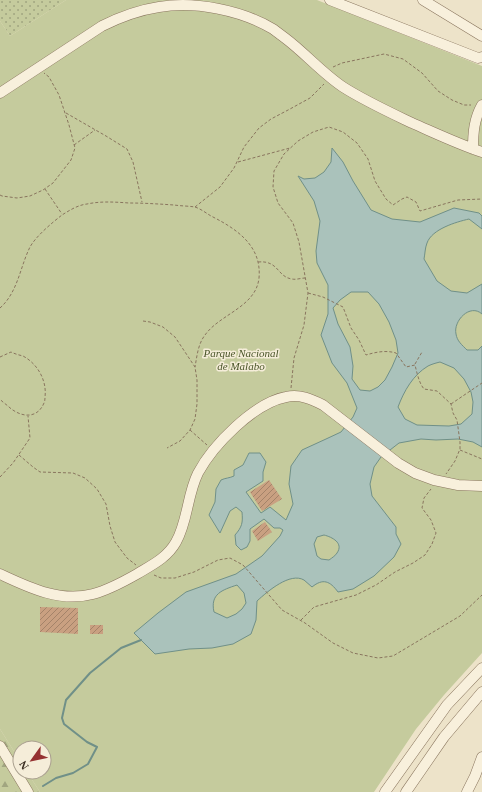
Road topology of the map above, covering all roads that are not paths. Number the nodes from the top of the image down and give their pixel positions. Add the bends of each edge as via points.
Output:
1 (330, 0) edge
2 (423, 0) edge
3 (482, 36) edge
4 (482, 57) edge
5 (0, 93) edge
6 (482, 105) edge
7 (477, 151) edge
8 (482, 486) edge
9 (0, 574) edge
10 (482, 668) edge
11 (482, 692) edge
12 (0, 746) edge
13 (481, 762) edge
14 (28, 792) edge
15 (385, 792) edge
16 (406, 792) edge
17 (467, 792) edge

1 - 4 street via 478,58
2 - 3 street
5 - 7 street via 102,26 120,17 159,7 192,6 226,11 250,18 273,29 342,86 365,100
6 - 7 street via 476,117 473,134
8 - 9 street via 458,485 415,473 398,463 323,405 310,398 286,397 261,408 241,422 213,451 192,486 182,530 176,542 170,552 144,570 93,594 79,596 42,592
10 - 15 street via 447,705
11 - 16 street via 444,737
12 - 14 street
13 - 17 street

